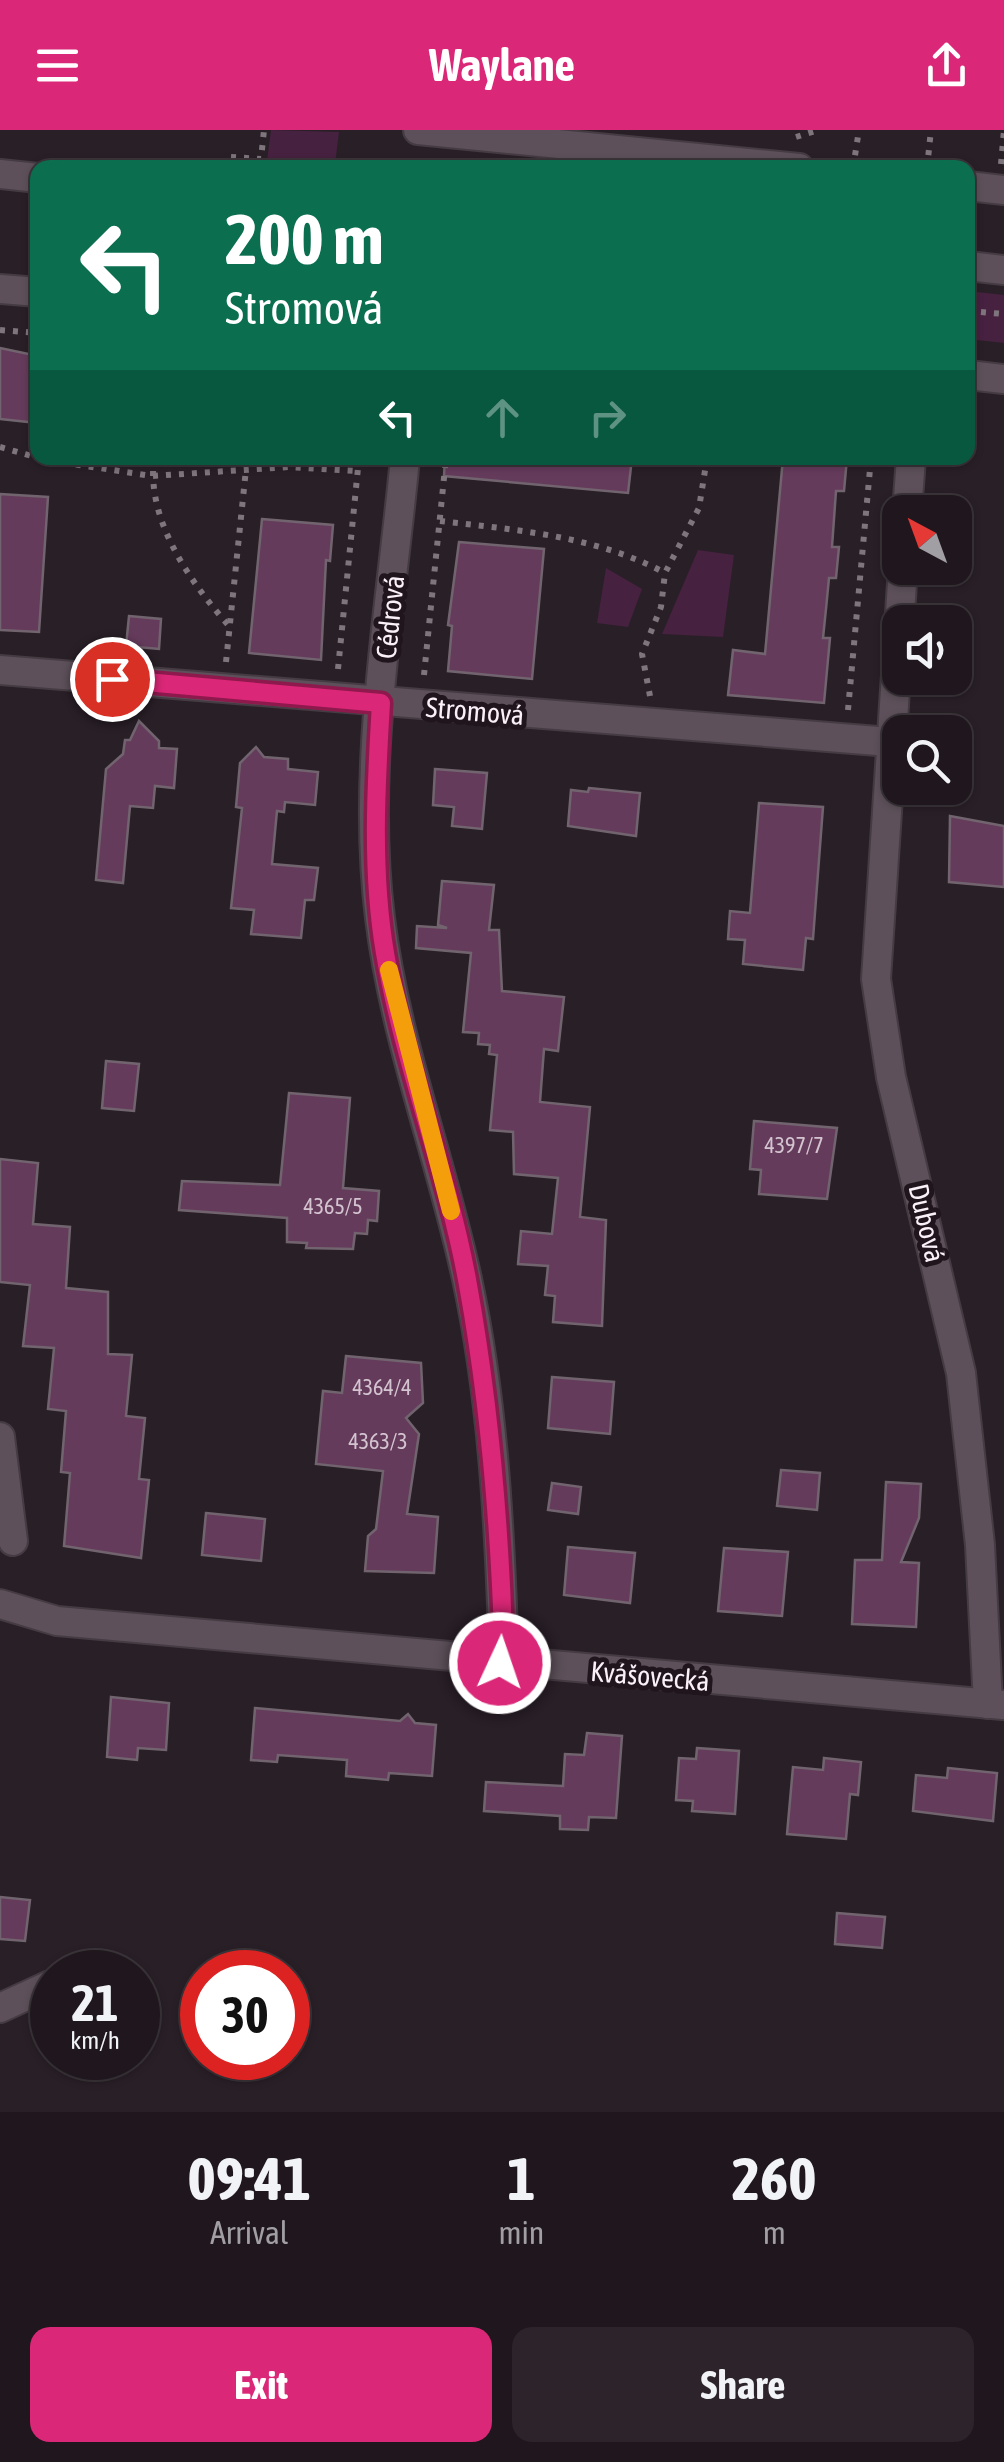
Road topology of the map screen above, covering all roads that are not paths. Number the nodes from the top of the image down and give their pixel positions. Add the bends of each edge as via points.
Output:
1 (418, 130) edge
2 (716, 160) edge
3 (0, 174) edge
4 (30, 177) edge
5 (975, 187) edge
6 (1004, 190) edge
7 (975, 267) edge
8 (1004, 270) edge
9 (0, 289) edge
10 (30, 291) edge
11 (975, 376) edge
12 (1004, 379) edge
13 (404, 465) edge
14 (910, 465) edge
15 (908, 495) edge
16 (902, 585) edge
17 (0, 670) edge
18 (381, 703) junction
19 (892, 715) edge
20 (882, 742) edge
21 (886, 805) edge
22 (0, 1437) edge
23 (12, 1541) dead end
24 (0, 1604) edge
25 (57, 1620) junction
26 (0, 1626) edge
27 (500, 1663) junction
28 (996, 1705) edge
29 (30, 1994) edge
30 (0, 2008) edge

1 - 2 street
3 - 4 street
5 - 6 street
7 - 8 street
9 - 10 street
11 - 12 street
13 - 18 street, Cédrová
14 - 15 street
16 - 19 street, Dubová
17 - 18 street, Stromová
18 - 20 street, Stromová
18 - 27 street, Cédrová via 375,805 379,914 406,1049 468,1282 488,1406
21 - 28 street, Dubová via 876,979 891,1077 961,1373
22 - 23 street
24 - 25 street, Kvášovecká
25 - 26 street, Kvášovecká
25 - 27 street, Kvášovecká
27 - 28 street, Kvášovecká
29 - 30 street

